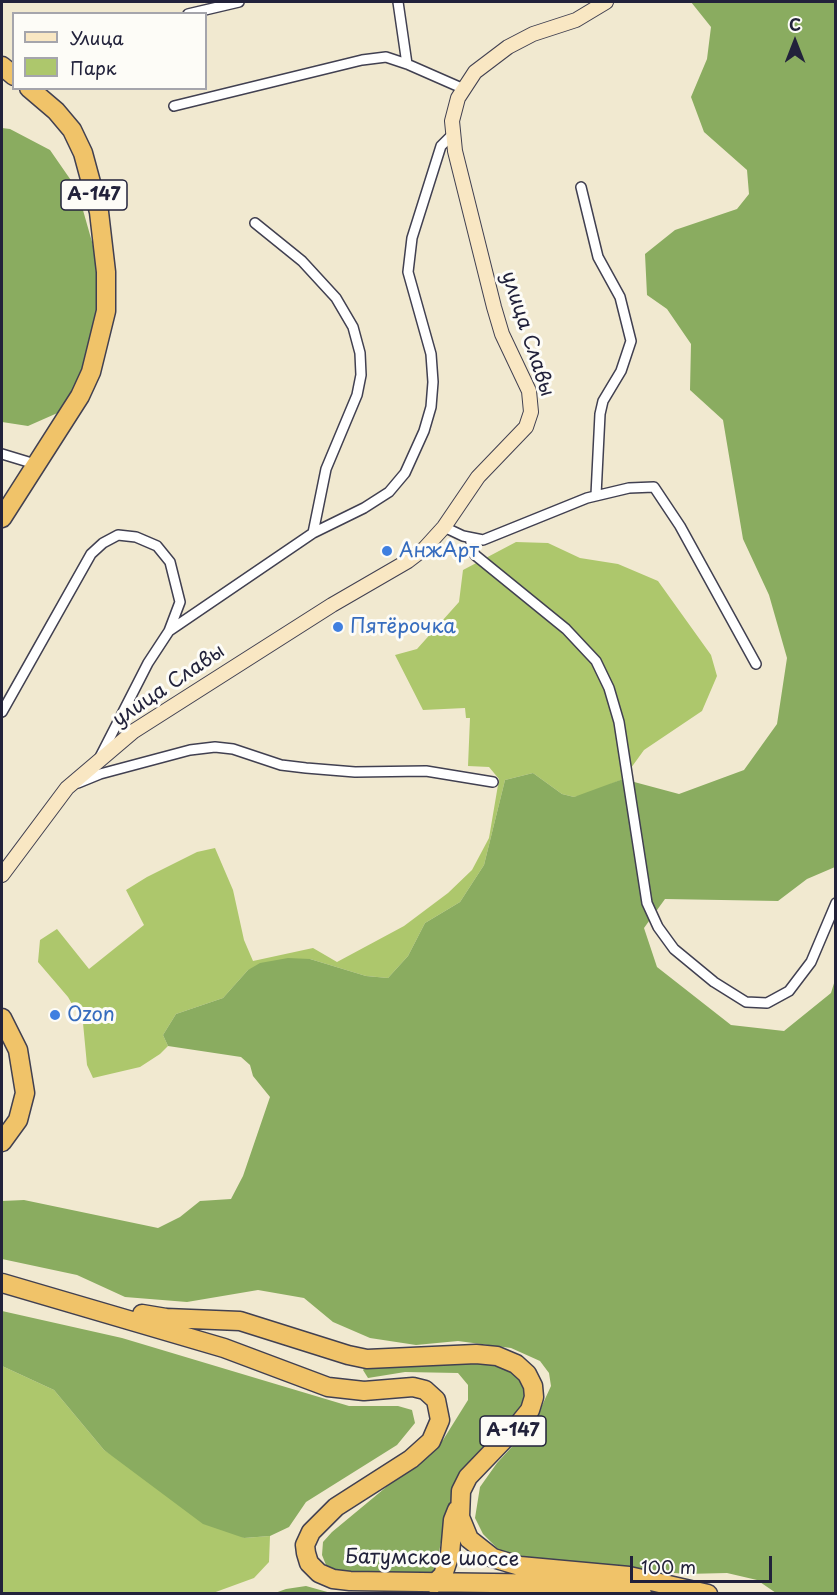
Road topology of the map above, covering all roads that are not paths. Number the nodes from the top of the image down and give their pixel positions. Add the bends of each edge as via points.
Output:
1 (239, 2) edge
2 (398, 2) edge
3 (606, 2) edge
4 (196, 12) edge
5 (407, 64) junction
6 (464, 89) junction
7 (31, 90) edge
8 (174, 106) dead end
9 (453, 134) junction
10 (581, 187) dead end
11 (255, 223) dead end
12 (2, 454) edge
13 (35, 464) junction
14 (596, 495) junction
15 (2, 518) edge
16 (444, 527) junction
17 (313, 533) junction
18 (470, 539) junction
19 (169, 631) junction
20 (756, 664) dead end
21 (2, 712) edge
22 (100, 758) junction
23 (493, 782) dead end
24 (67, 788) junction
25 (2, 875) edge
26 (836, 903) edge
27 (2, 1018) edge
28 (2, 1142) edge
29 (2, 1283) edge
30 (60, 1298) junction
31 (224, 1319) junction
32 (212, 1345) junction
33 (459, 1506) junction
34 (434, 1584) junction
35 (642, 1593) edge
36 (708, 1593) edge

1 - 4 street
2 - 5 street
3 - 6 street, улица Славы via 576,20 508,47 475,72
5 - 6 street
5 - 8 street via 386,57 362,60
6 - 9 street, улица Славы via 452,121
7 - 13 highway, А-147 via 72,130 83,153 99,212 106,272 106,311 91,372 80,396
9 - 16 street, улица Славы via 494,307 532,406 526,427 478,477
9 - 17 street via 441,146 411,238 408,272 429,346 433,382 424,431 405,473 389,492
10 - 14 street via 598,257 620,297 631,341 621,371 601,408
11 - 17 street via 302,261 336,298 353,327 360,353 357,395 326,469
12 - 13 street
13 - 15 highway, А-147
14 - 18 street via 498,535
14 - 20 street via 654,487 680,526
16 - 18 street
16 - 22 street, улица Славы via 408,561 221,674
17 - 19 street
18 - 26 street via 475,555 566,629 596,661 619,722 647,903 674,949 746,1002 767,1003 789,991 811,962
19 - 21 street via 180,602 170,562 157,546 118,535 91,554
19 - 22 street via 112,728
22 - 24 street, улица Славы
23 - 24 street via 426,771 355,772 281,765 215,747 100,774
24 - 25 street, улица Славы
27 - 28 highway via 18,1050 25,1092 18,1120
29 - 30 highway, Батумское шоссе / А-147
30 - 31 highway, Батумское шоссе / А-147 via 166,1318
30 - 32 highway, Батумское шоссе / А-147
31 - 32 highway via 210,1329
31 - 33 highway, Батумское шоссе / А-147 via 367,1359 476,1354 497,1356 516,1364 533,1386 530,1410 468,1478
32 - 34 highway, Батумское шоссе / А-147 via 328,1387 364,1391 413,1387 425,1390 436,1400 440,1420 431,1442 321,1519 305,1545 309,1563 333,1579
33 - 34 highway via 453,1520 450,1554 443,1575
33 - 36 highway, Батумское шоссе via 469,1539 493,1558 520,1566 629,1576
34 - 35 highway, Батумское шоссе / А-147 via 576,1585

